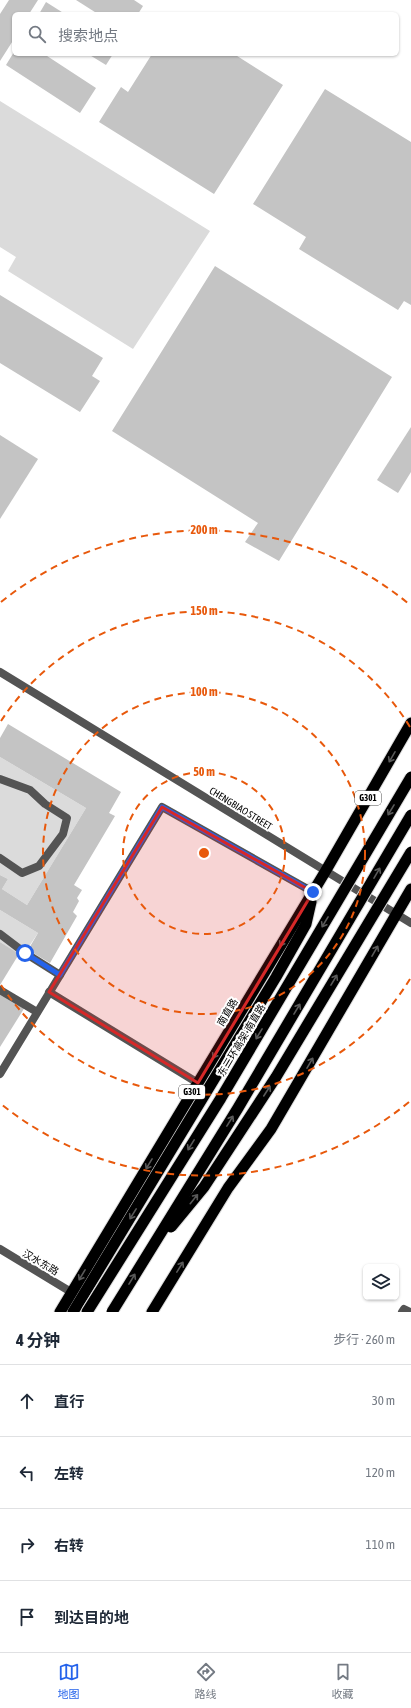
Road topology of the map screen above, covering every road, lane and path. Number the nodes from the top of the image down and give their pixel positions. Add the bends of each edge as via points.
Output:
1 (0, 672) edge
2 (411, 723) edge
3 (411, 777) edge
4 (0, 779) edge
5 (411, 815) edge
6 (411, 852) edge
7 (0, 858) edge
8 (325, 872) junction
9 (411, 890) edge
10 (313, 892) junction
11 (397, 914) junction
12 (411, 923) edge
13 (0, 934) edge
14 (60, 975) junction
15 (0, 990) edge
16 (49, 992) junction
17 (37, 1012) junction
18 (0, 1074) edge
19 (198, 1083) junction
20 (0, 1249) edge
21 (143, 1261) junction
22 (71, 1292) junction
23 (60, 1312) edge
24 (73, 1312) edge
25 (87, 1312) edge
26 (112, 1312) edge
27 (152, 1312) edge

1 - 8 street, CHENGBIAO STREET
2 -> 8 highway, 南直路 / G301
3 -> 25 highway, 东二环高架-南直路, bridge via 221,1098
4 - 7 street via 30,790 45,804 67,818 63,834 40,866 22,873
21 -> 5 highway, bridge via 238,1108
21 -> 6 highway, bridge via 204,1187 276,1077
8 - 10 highway, 南直路 / G301
8 - 11 street, CHENGBIAO STREET
9 - 11 highway
10 - 14 street via 162,807
10 -> 19 highway, 南直路 / G301
10 -> 24 highway via 306,924 276,977
11 - 12 street, CHENGBIAO STREET
27 -> 11 highway via 228,1188 271,1129
13 - 14 street
14 - 16 street
15 - 17 street
16 - 17 street
16 - 19 street
17 - 18 street
19 -> 22 highway, 南直路 / G301
20 - 22 street, 汉水东路
26 -> 21 highway, bridge
22 - 23 highway, 南直路 / G301

